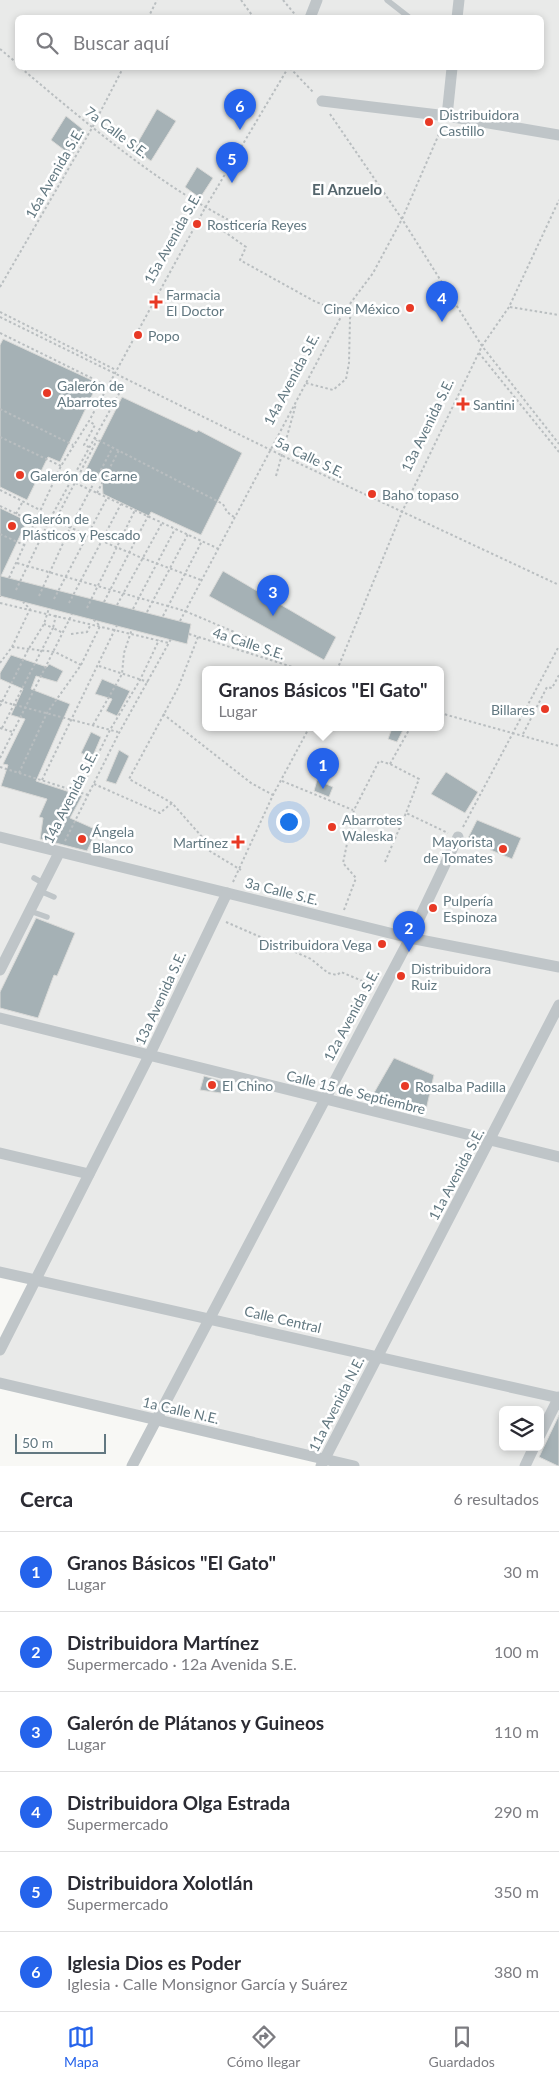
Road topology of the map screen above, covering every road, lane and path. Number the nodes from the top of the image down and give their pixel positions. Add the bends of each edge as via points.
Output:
1 (157, 0) edge
2 (241, 0) edge
3 (283, 0) edge
4 (317, 0) edge
5 (386, 0) edge
6 (459, 0) edge
7 (150, 15) edge
8 (252, 15) edge
9 (296, 15) edge
10 (311, 15) edge
11 (406, 15) edge
12 (457, 15) edge
13 (0, 49) edge
14 (15, 62) edge
15 (23, 70) edge
16 (122, 70) edge
17 (288, 70) edge
18 (291, 70) edge
19 (452, 70) edge
20 (322, 101) junction
21 (447, 116) junction
22 (92, 128) junction
23 (559, 135) edge
24 (559, 200) edge
25 (205, 208) junction
26 (402, 218) junction
27 (0, 287) edge
28 (358, 303) dead end
29 (509, 307) junction
30 (0, 312) edge
31 (343, 313) junction
32 (559, 315) edge
33 (0, 317) edge
34 (0, 333) edge
35 (482, 346) junction
36 (479, 352) junction
37 (116, 370) junction
38 (114, 373) junction
39 (306, 382) junction
40 (107, 385) junction
41 (296, 402) junction
42 (0, 409) edge
43 (89, 421) junction
44 (0, 437) edge
45 (94, 438) junction
46 (97, 440) junction
47 (559, 444) edge
48 (73, 445) junction
49 (89, 447) junction
50 (113, 447) junction
51 (270, 448) junction
52 (119, 450) junction
53 (559, 452) edge
54 (283, 456) junction
55 (61, 466) junction
56 (276, 476) dead end
57 (70, 481) junction
58 (75, 483) junction
59 (0, 490) edge
60 (91, 490) junction
61 (97, 493) junction
62 (107, 498) junction
63 (22, 501) junction
64 (121, 504) junction
65 (0, 506) edge
66 (40, 510) junction
67 (135, 510) junction
68 (402, 512) junction
69 (16, 514) junction
70 (148, 516) junction
71 (234, 517) junction
72 (50, 519) junction
73 (54, 521) junction
74 (34, 523) junction
75 (162, 523) junction
76 (70, 528) junction
77 (175, 529) junction
78 (0, 534) edge
79 (87, 534) junction
80 (188, 534) junction
81 (101, 540) junction
82 (202, 541) junction
83 (24, 545) junction
84 (115, 547) junction
85 (218, 549) junction
86 (129, 552) junction
87 (142, 558) junction
88 (17, 563) junction
89 (156, 563) junction
90 (28, 567) junction
91 (170, 568) junction
92 (184, 573) junction
93 (49, 574) junction
94 (9, 578) dead end
95 (65, 578) junction
96 (201, 580) junction
97 (79, 582) junction
98 (559, 585) edge
99 (96, 586) junction
100 (16, 590) dead end
101 (110, 590) junction
102 (124, 594) junction
103 (39, 596) dead end
104 (54, 599) dead end
105 (139, 599) junction
106 (23, 602) dead end
107 (104, 602) dead end
108 (152, 602) junction
109 (0, 603) edge
110 (69, 603) dead end
111 (117, 605) dead end
112 (168, 606) junction
113 (49, 608) dead end
114 (86, 608) dead end
115 (30, 609) junction
116 (133, 609) dead end
117 (185, 611) junction
118 (147, 612) dead end
119 (46, 614) junction
120 (72, 614) dead end
121 (56, 615) junction
122 (163, 616) dead end
123 (70, 618) junction
124 (93, 619) dead end
125 (180, 621) dead end
126 (44, 624) junction
127 (91, 624) junction
128 (117, 624) dead end
129 (100, 626) junction
130 (53, 628) junction
131 (116, 629) junction
132 (132, 629) dead end
133 (63, 633) junction
134 (131, 633) junction
135 (71, 634) dead end
136 (189, 634) dead end
137 (198, 637) junction
138 (170, 639) dead end
139 (159, 640) junction
140 (169, 643) junction
141 (559, 646) edge
142 (12, 647) junction
143 (43, 649) junction
144 (28, 650) junction
145 (55, 652) junction
146 (556, 652) junction
147 (248, 654) junction
148 (559, 654) edge
149 (0, 663) edge
150 (81, 665) junction
151 (98, 666) junction
152 (288, 666) edge
153 (339, 666) edge
154 (122, 674) junction
155 (559, 675) edge
156 (140, 680) junction
157 (148, 682) junction
158 (1, 701) edge
159 (14, 704) junction
160 (0, 706) edge
161 (25, 707) junction
162 (48, 713) junction
163 (163, 714) junction
164 (444, 714) edge
165 (71, 719) junction
166 (93, 725) junction
167 (1, 728) edge
168 (110, 730) junction
169 (307, 731) edge
170 (408, 731) edge
171 (13, 732) junction
172 (119, 732) junction
173 (512, 732) junction
174 (523, 735) junction
175 (559, 746) edge
176 (0, 758) edge
177 (390, 764) junction
178 (0, 767) edge
179 (19, 773) junction
180 (42, 780) junction
181 (282, 781) junction
182 (94, 784) junction
183 (80, 791) junction
184 (88, 795) junction
185 (273, 795) junction
186 (172, 804) junction
187 (354, 810) junction
188 (406, 813) junction
189 (0, 837) edge
190 (458, 837) junction
191 (59, 853) junction
192 (384, 862) dead end
193 (241, 870) junction
194 (39, 884) junction
195 (227, 893) junction
196 (54, 897) dead end
197 (30, 911) junction
198 (46, 917) dead end
199 (215, 917) junction
200 (339, 920) junction
201 (410, 938) junction
202 (559, 967) edge
203 (0, 970) edge
204 (381, 989) junction
205 (559, 1006) edge
206 (0, 1018) edge
207 (149, 1056) junction
208 (323, 1099) junction
209 (490, 1140) junction
210 (0, 1153) edge
211 (559, 1158) edge
212 (89, 1174) junction
213 (0, 1272) edge
214 (37, 1280) junction
215 (209, 1318) junction
216 (0, 1350) edge
217 (377, 1356) junction
218 (0, 1383) edge
219 (559, 1397) edge
220 (156, 1419) junction
221 (544, 1427) edge
222 (532, 1451) edge
223 (323, 1463) edge
224 (132, 1466) edge
225 (354, 1466) edge
226 (525, 1466) edge

1 - 7 path
2 - 8 path
3 - 9 path
4 - 10 street
5 - 11 lane
6 - 12 street
13 - 14 path
15 - 22 path, 7a Calle S.E.
16 - 22 path, 16a Avenida S.E.
17 - 25 path, 15a Avenida S.E.
18 - 20 path
19 - 21 street
20 - 21 street
20 - 26 path
21 - 23 street
21 - 26 path, 14a Avenida S.E.
22 - 25 path, 7a Calle S.E.
22 - 27 path, 16a Avenida S.E.
24 - 29 path, 13a Avenida S.E.
25 - 31 path, 7a Calle S.E. via 227,219 222,230 246,247 240,260 314,301
25 - 37 path, 15a Avenida S.E.
26 - 31 path, 14a Avenida S.E. via 373,273
26 - 35 path
28 - 39 path via 350,318 346,379 333,390
29 - 32 path
29 - 35 path, 13a Avenida S.E.
30 - 37 path
31 - 39 path, 14a Avenida S.E.
33 - 38 path, 5a Calle S.E.
34 - 40 path
35 - 36 path, 13a Avenida S.E.
35 - 47 path
36 - 53 path
36 - 68 path, 13a Avenida S.E.
37 - 38 path, 15a Avenida S.E.
38 - 40 path, 15a Avenida S.E.
38 - 51 path, 5a Calle S.E.
39 - 41 path, 14a Avenida S.E.
40 - 43 path, 15a Avenida S.E.
40 - 45 path via 120,392
41 - 51 path, 14a Avenida S.E.
41 - 54 path
42 - 48 path
43 - 48 path
43 - 49 path via 95,425 84,445
44 - 55 path
45 - 46 path
45 - 49 path
46 - 50 path
46 - 58 path
48 - 55 path
49 - 57 path
50 - 52 path
50 - 60 path
51 - 54 path, 5a Calle S.E.
51 - 71 path, 14a Avenida S.E.
52 - 61 path
52 - 71 path via 223,504
54 - 56 path
54 - 68 path, 5a Calle S.E.
55 - 66 path
57 - 58 path
57 - 72 path
58 - 60 path
58 - 73 path
59 - 63 path
60 - 61 path
60 - 76 path
61 - 62 path
62 - 64 path
62 - 79 path
63 - 66 path
63 - 69 path
64 - 67 path
64 - 81 path
65 - 69 path
66 - 74 path
67 - 70 path
67 - 84 path
68 - 98 path, 5a Calle S.E.
68 - 153 path, 13a Avenida S.E.
69 - 74 path
70 - 75 path
70 - 86 path
71 - 85 path, 14a Avenida S.E.
72 - 73 path
72 - 90 path
73 - 76 path
74 - 83 path
75 - 77 path
75 - 87 path
76 - 79 path
76 - 93 path
77 - 80 path
77 - 89 path
78 - 83 path
79 - 81 path
79 - 95 path
80 - 82 path
80 - 91 path
81 - 84 path
81 - 97 path
82 - 85 path
82 - 92 path
83 - 88 path
84 - 86 path
84 - 99 path
85 - 96 path, 14a Avenida S.E.
86 - 87 path
86 - 101 path
87 - 89 path
87 - 102 path
88 - 90 path
88 - 94 path
89 - 91 path
89 - 105 path
90 - 93 path
90 - 100 path
91 - 92 path
91 - 108 path
92 - 96 path
92 - 112 path
93 - 95 path
93 - 103 path
95 - 97 path
95 - 104 path
96 - 117 path, 14a Avenida S.E.
97 - 99 path
97 - 110 path
99 - 101 path
99 - 114 path
101 - 102 path
101 - 107 path
102 - 105 path
102 - 111 path
105 - 108 path
105 - 116 path
106 - 115 path
108 - 112 path
108 - 118 path
109 - 115 path
112 - 117 path
112 - 122 path
113 - 119 path
115 - 119 path
115 - 142 path
117 - 125 path, 14a Avenida S.E.
117 - 147 path via 253,640
119 - 121 path
119 - 126 path
120 - 123 path
121 - 123 path
121 - 130 path
123 - 127 path
123 - 133 path
124 - 129 path
126 - 130 path
126 - 144 path
127 - 129 path
127 - 135 path via 87,632
128 - 131 path
129 - 131 path
129 - 150 path
130 - 133 path
130 - 143 path
131 - 134 path
131 - 151 path
132 - 134 path
133 - 145 path
134 - 139 path
134 - 154 path via 124,653
136 - 137 path, 4a Calle S.E.
137 - 147 path, 4a Calle S.E.
137 - 163 path via 178,688
138 - 140 path, 14a Avenida S.E.
139 - 140 path
139 - 156 path
140 - 157 path, 14a Avenida S.E.
141 - 146 path
142 - 144 path
142 - 149 path
143 - 144 path
143 - 145 path
143 - 159 path
144 - 158 path
145 - 150 path
145 - 161 path
146 - 148 path
146 - 173 path
147 - 152 path, 4a Calle S.E.
150 - 162 path
151 - 154 path
151 - 165 path
154 - 156 path
154 - 166 path
155 - 174 path via 552,688 547,688
156 - 157 path
156 - 168 path
157 - 172 path, 14a Avenida S.E.
158 - 159 path
158 - 160 path
159 - 161 path
159 - 167 path
161 - 162 path
161 - 171 path
162 - 165 path
162 - 179 path
163 - 185 path via 251,783
163 - 186 path via 128,779
164 - 173 path
165 - 166 path
165 - 180 path
166 - 168 path
167 - 171 path
168 - 172 path
168 - 183 path
169 - 181 path
170 - 177 path
171 - 176 path
172 - 182 path, 14a Avenida S.E.
173 - 174 path
173 - 190 path
174 - 175 path
177 - 187 path via 379,762
177 - 188 path via 419,779
178 - 179 path
179 - 180 path
180 - 183 path
181 - 185 path
181 - 187 path
182 - 184 path, 14a Avenida S.E.
182 - 186 path via 160,813
183 - 184 path
184 - 191 path, 14a Avenida S.E.
185 - 193 path
186 - 193 path via 203,838 213,844 208,850
187 - 200 path via 343,863 356,878
188 - 190 path
188 - 192 path
189 - 191 street, 3a Calle S.E.
190 - 201 street, 12a Avenida S.E.
191 - 194 street, 14a Avenida S.E.
191 - 195 street, 3a Calle S.E.
193 - 195 path
194 - 196 lane
194 - 197 street, 14a Avenida S.E.
195 - 199 street, 13a Avenida S.E.
195 - 200 street, 3a Calle S.E.
197 - 198 lane
197 - 203 street, 14a Avenida S.E.
199 - 204 path via 311,959 328,973 337,975 341,972
199 - 207 street, 13a Avenida S.E.
200 - 201 street, 3a Calle S.E.
201 - 202 street, 3a Calle S.E.
201 - 204 street, 12a Avenida S.E.
204 - 208 street, 12a Avenida S.E.
205 - 209 street, 11a Avenida S.E.
206 - 207 street, Calle 15 de Septiembre
207 - 208 street, Calle 15 de Septiembre
207 - 212 street, 13a Avenida S.E.
208 - 209 street, Calle 15 de Septiembre
208 - 215 street, 12a Avenida S.E.
209 - 211 street, Calle 15 de Septiembre
209 - 217 street, 11a Avenida S.E.
210 - 212 street
212 - 214 street, 13a Avenida S.E.
213 - 214 street, Calle Central
214 - 215 street, Calle Central
214 - 216 street, 13a Avenida S.E.
215 - 217 street, Calle Central
215 - 220 street, 12a Avenida S.E.
217 - 219 street, Calle Central
217 - 223 street, 11a Avenida N.E.
218 - 220 street, 1a Calle N.E.
219 - 221 street
220 - 223 street, 1a Calle N.E.
220 - 224 street, 12a Avenida S.E.
222 - 226 street
223 - 225 street, 1a Calle N.E.

